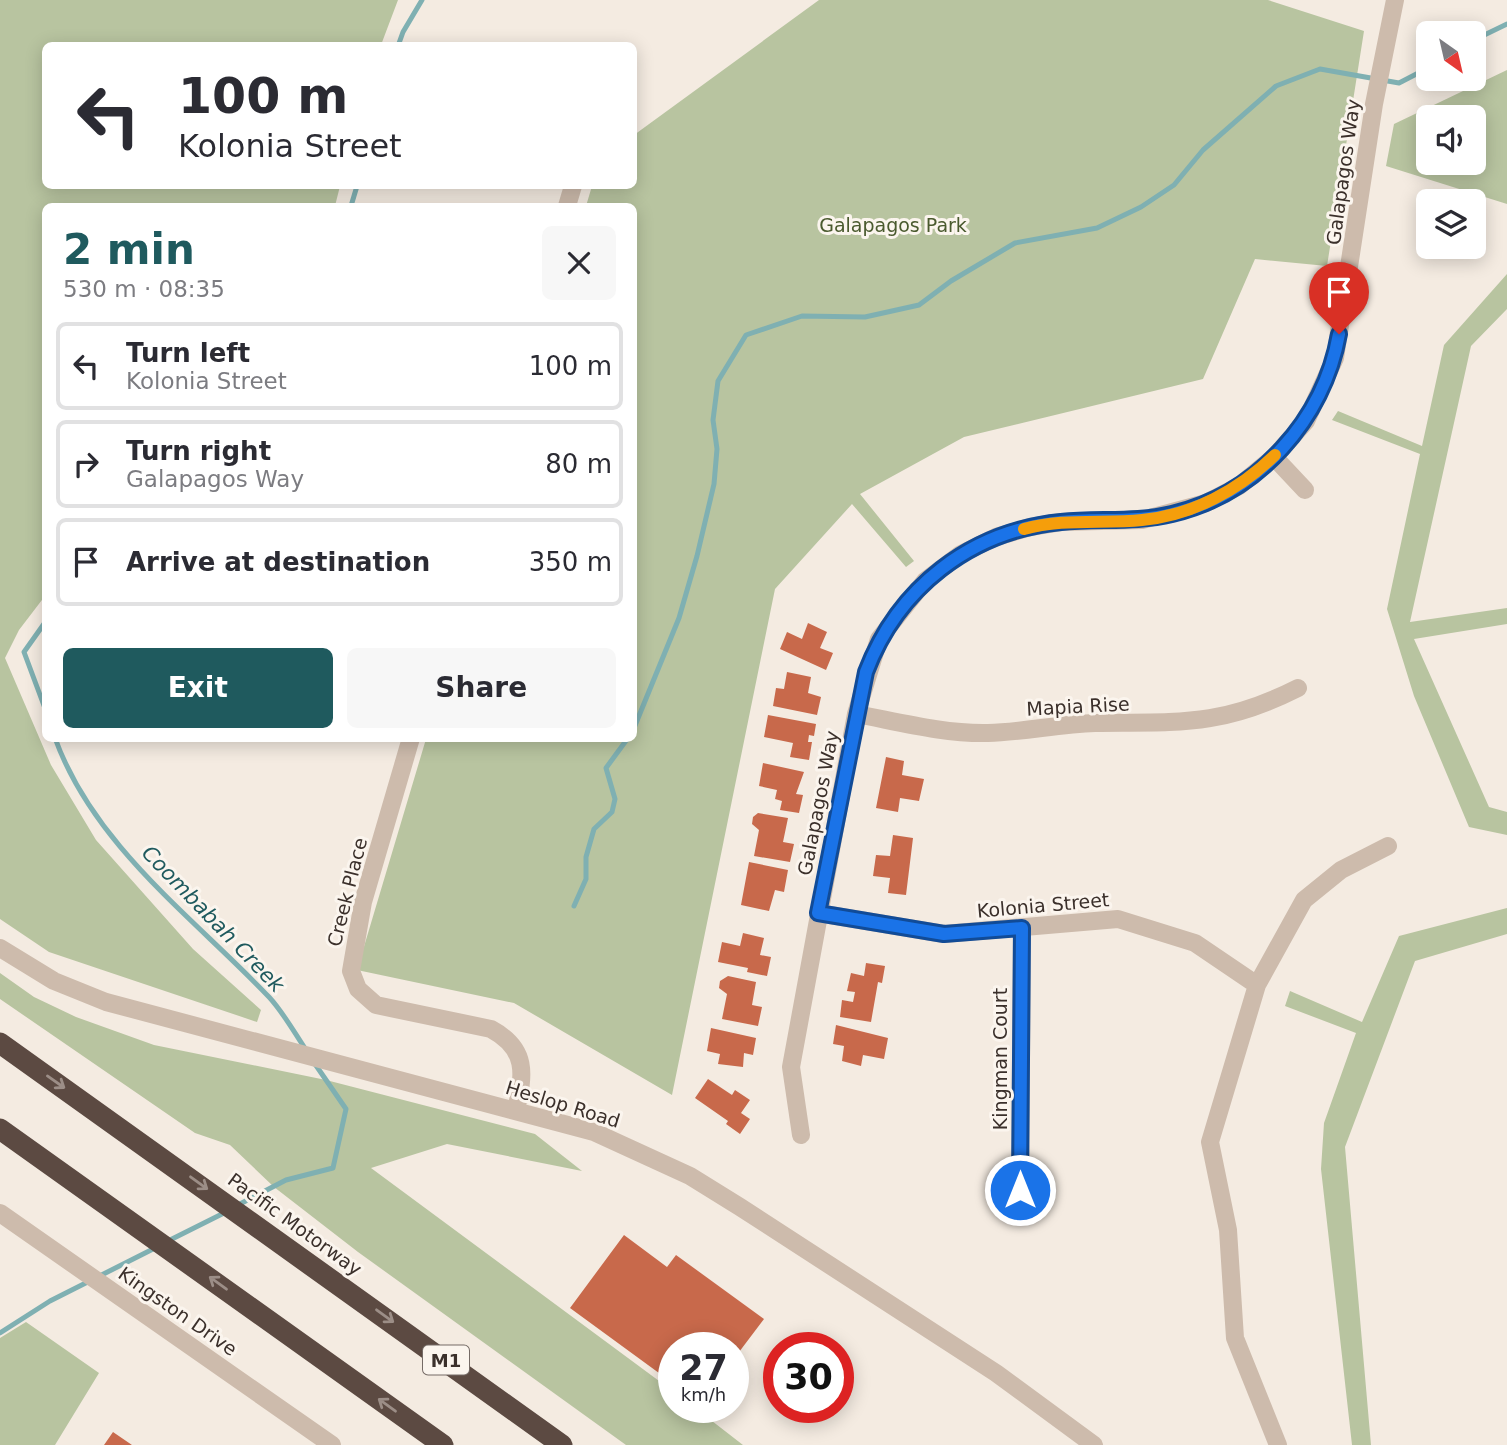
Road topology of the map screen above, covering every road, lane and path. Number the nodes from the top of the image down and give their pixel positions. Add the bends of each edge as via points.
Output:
1 (1395, 0) edge
2 (1274, 457) junction
3 (1305, 490) dead end
4 (1298, 688) dead end
5 (856, 714) junction
6 (410, 742) edge
7 (1388, 846) dead end
8 (818, 913) junction
9 (1022, 928) junction
10 (0, 947) edge
11 (1257, 985) junction
12 (0, 1043) edge
13 (516, 1110) junction
14 (0, 1129) edge
15 (801, 1135) dead end
16 (1020, 1190) dead end
17 (0, 1213) edge
18 (332, 1445) edge
19 (443, 1445) edge
20 (562, 1445) edge
21 (1094, 1445) edge
22 (1278, 1445) edge

1 - 2 street, Galapagos Way via 1374,104 1335,358 1306,421
2 - 3 street
2 - 5 street, Galapagos Way via 1238,486 1174,514 1030,527 961,554 925,581 879,639
4 - 5 street, Mapia Rise via 1229,716 1181,723 1069,724 991,733
5 - 8 street, Galapagos Way
6 - 13 street, Creek Place via 363,902 351,971 358,989 376,1005 491,1029 505,1037 521,1062
7 - 11 street via 1340,870 1304,900
8 - 9 street, Kolonia Street via 944,934
8 - 15 street, Galapagos Way via 791,1067
9 - 11 street, Kolonia Street via 1118,919 1195,943
9 - 16 street, Kingman Court
10 - 13 street, Heslop Road via 82,993 185,1025
11 - 22 street via 1210,1142 1228,1230 1235,1338
12 -> 20 highway, Pacific Motorway / M1
13 - 21 street, Heslop Road via 594,1132 690,1176 996,1373
19 -> 14 highway
17 - 18 street, Kingston Drive

